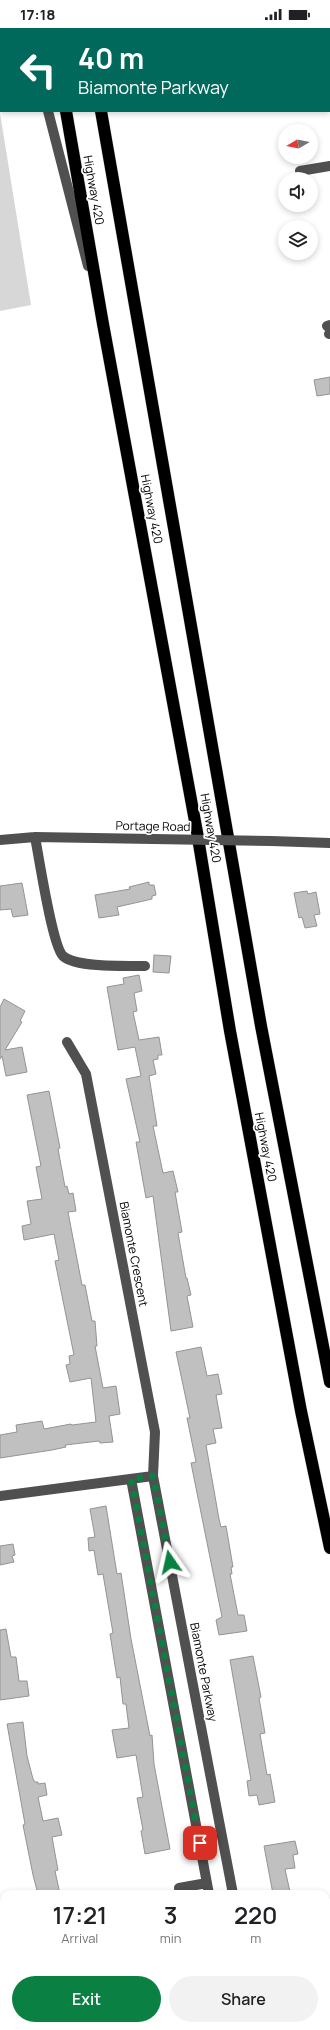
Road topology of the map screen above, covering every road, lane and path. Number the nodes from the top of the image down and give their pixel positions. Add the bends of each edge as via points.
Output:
1 (48, 112) edge
2 (66, 112) edge
3 (101, 112) edge
4 (330, 166) edge
5 (300, 171) dead end
6 (103, 324) junction
7 (35, 837) junction
8 (0, 840) edge
9 (330, 843) edge
10 (145, 966) dead end
11 (67, 1042) dead end
12 (330, 1382) edge
13 (153, 1476) junction
14 (131, 1479) junction
15 (0, 1496) edge
16 (330, 1548) edge
17 (207, 1883) junction
18 (179, 1890) edge
19 (208, 1890) edge
20 (232, 1890) edge

1 - 6 street
2 - 6 highway, Highway 420
3 - 12 highway, Highway 420 via 261,1026
4 - 5 street
6 - 16 highway, Highway 420 via 179,730 232,1038 301,1411
7 - 8 street, Portage Road
7 - 9 street, Portage Road, bridge
7 - 10 street via 55,939 63,956 80,964
11 - 13 street, Biamonte Crescent via 86,1074 155,1432
13 - 14 street
13 - 20 street, Biamonte Parkway
14 - 15 street
14 - 17 street
17 - 18 street via 179,1888
17 - 19 street

